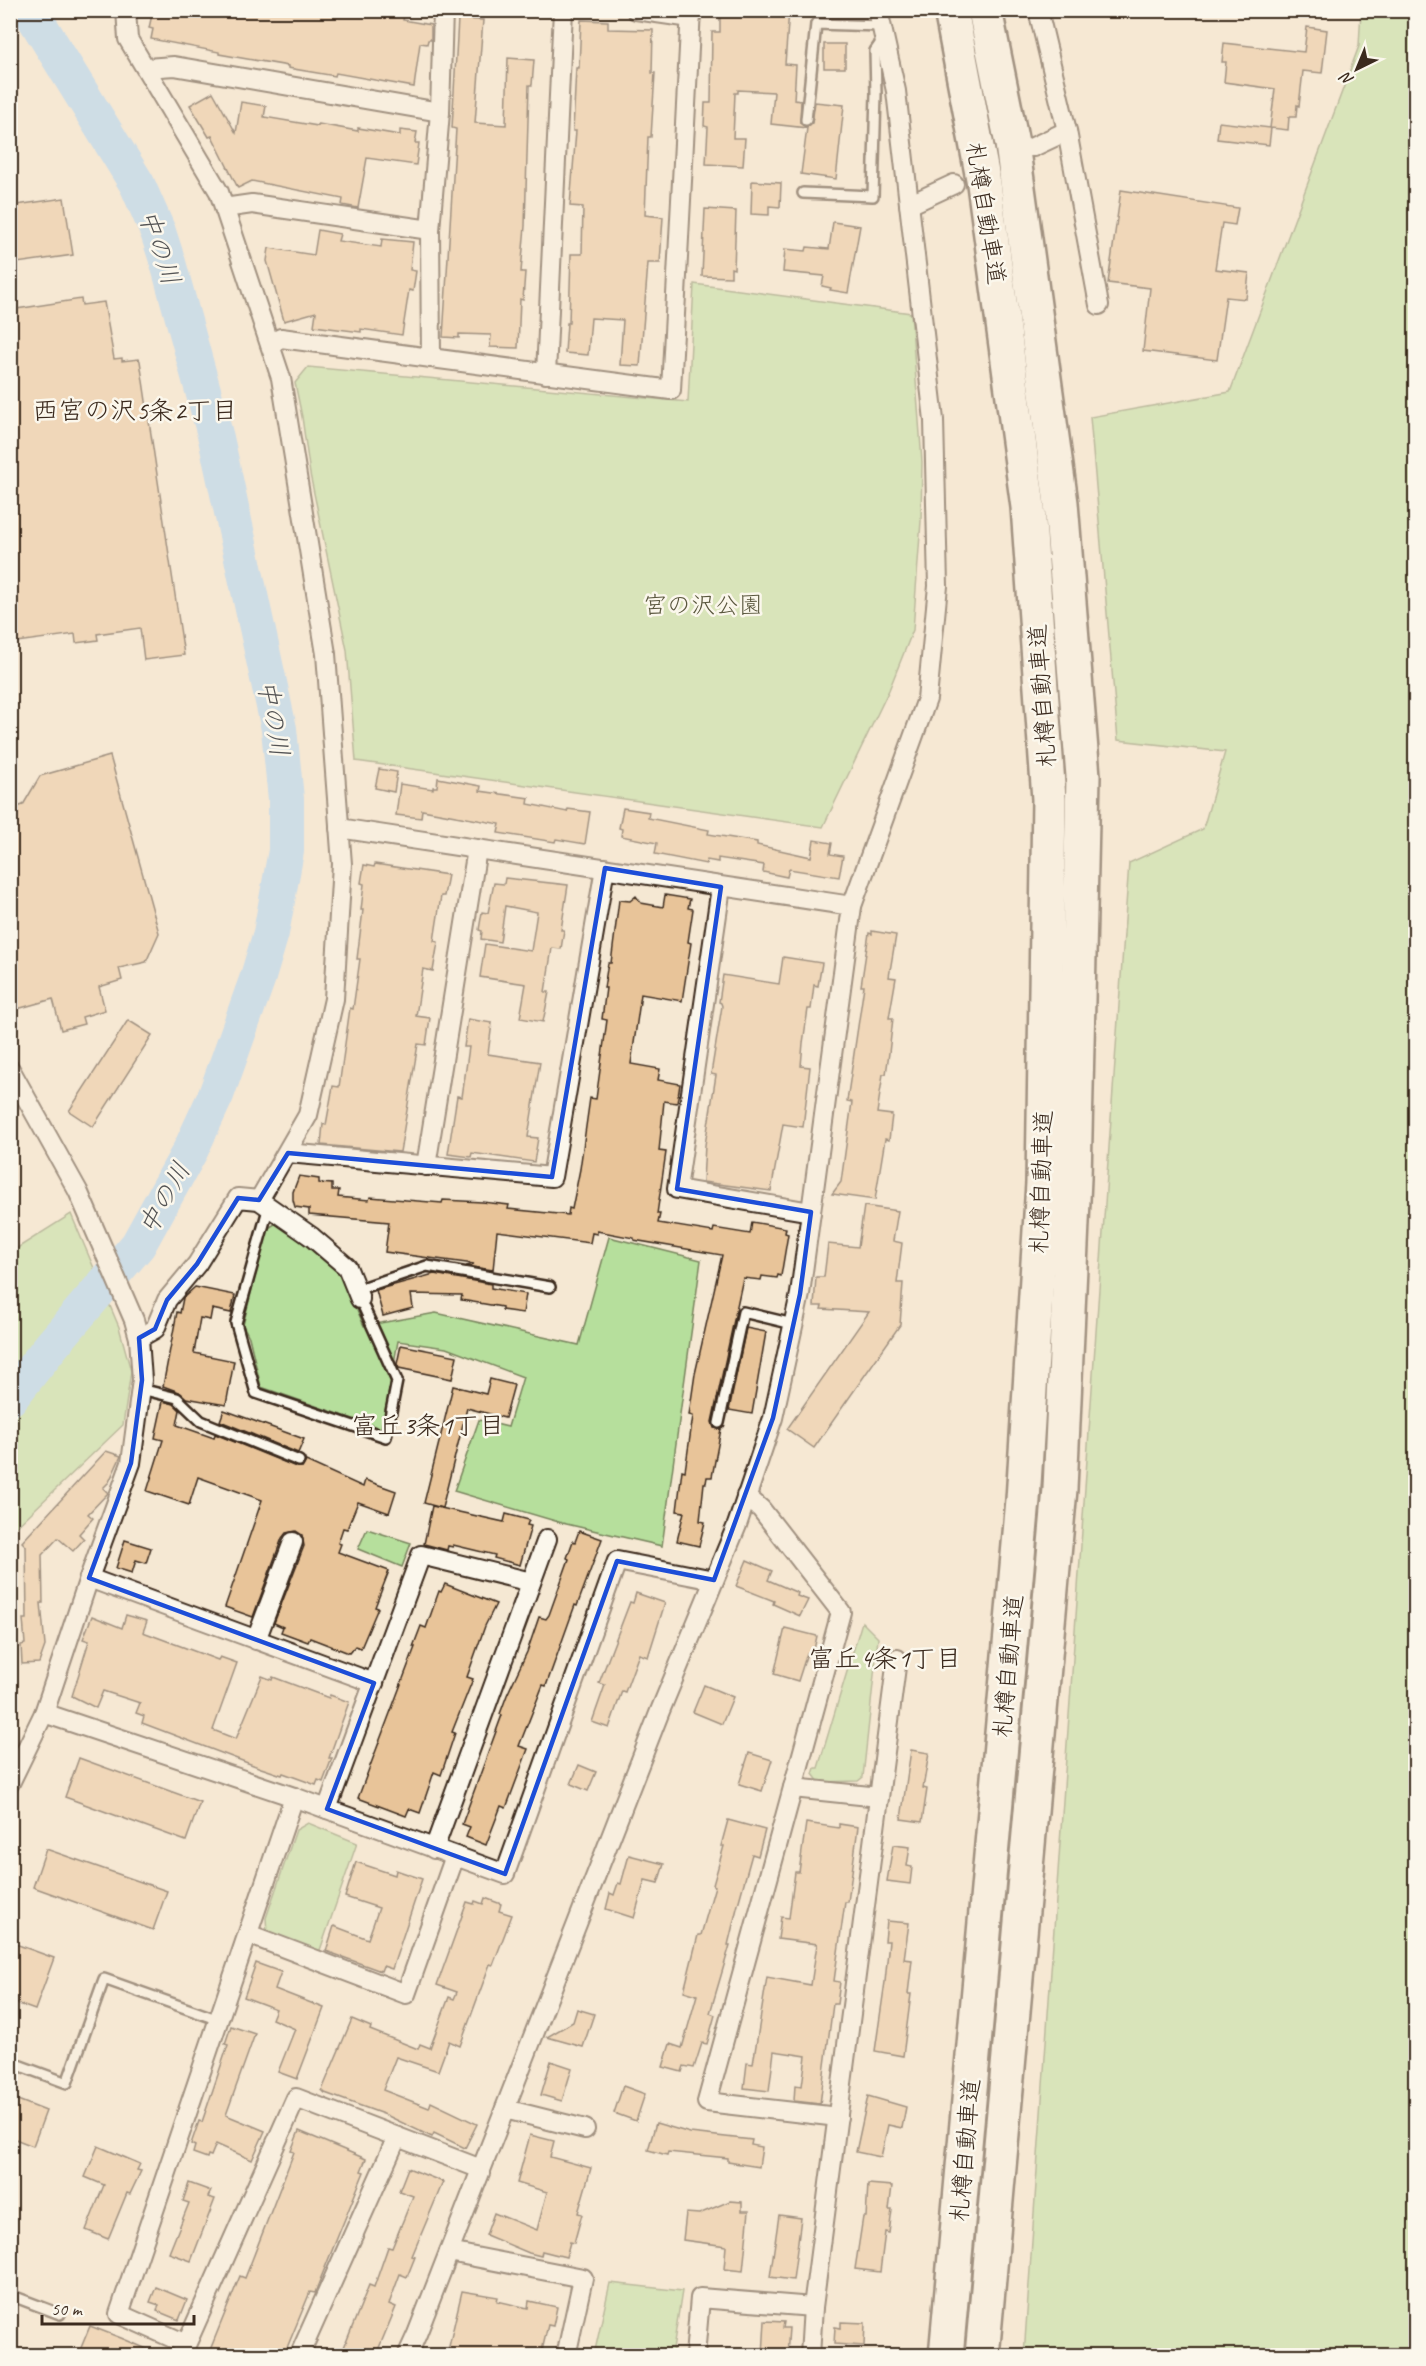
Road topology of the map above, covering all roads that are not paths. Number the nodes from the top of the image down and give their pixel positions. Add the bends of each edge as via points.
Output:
1 (126, 10) edge
2 (443, 10) edge
3 (563, 10) edge
4 (636, 10) edge
5 (951, 10) edge
6 (985, 10) edge
7 (1038, 10) edge
8 (691, 14) edge
9 (881, 25) edge
10 (146, 68) junction
11 (440, 112) junction
12 (806, 120) dead end
13 (1067, 131) junction
14 (1033, 147) dead end
15 (954, 184) dead end
16 (802, 193) dead end
17 (909, 205) junction
18 (224, 208) junction
19 (430, 230) junction
20 (1099, 305) dead end
21 (270, 344) junction
22 (431, 358) junction
23 (546, 374) junction
24 (339, 828) junction
25 (477, 849) junction
26 (605, 868) junction
27 (721, 886) junction
28 (852, 906) junction
29 (10, 1069) edge
30 (288, 1153) junction
31 (426, 1167) junction
32 (264, 1203) junction
33 (811, 1212) junction
34 (550, 1287) dead end
35 (358, 1294) junction
36 (794, 1324) junction
37 (139, 1338) junction
38 (141, 1389) junction
39 (719, 1423) dead end
40 (299, 1461) dead end
41 (746, 1496) junction
42 (547, 1539) dead end
43 (293, 1542) dead end
44 (89, 1578) junction
45 (714, 1580) junction
46 (531, 1582) junction
47 (256, 1640) junction
48 (897, 1659) dead end
49 (374, 1683) junction
50 (44, 1713) junction
51 (10, 1783) edge
52 (793, 1788) junction
53 (294, 1797) junction
54 (879, 1797) junction
55 (327, 1809) junction
56 (434, 1849) junction
57 (455, 1856) junction
58 (248, 1934) junction
59 (219, 2020) junction
60 (10, 2061) edge
61 (505, 2109) junction
62 (838, 2117) junction
63 (585, 2128) dead end
64 (397, 2137) junction
65 (481, 2169) junction
66 (449, 2252) junction
67 (10, 2295) edge
68 (813, 2307) junction
69 (60, 2314) dead end
70 (183, 2350) edge
71 (299, 2355) edge
72 (407, 2355) edge
73 (566, 2355) edge
74 (695, 2355) edge
75 (810, 2355) edge
76 (946, 2355) edge
77 (981, 2355) edge

1 - 10 street via 128,39
2 - 11 street
3 - 23 street
4 - 8 street
5 - 76 highway, 札樽自動車道 via 984,184 1028,507 1049,799 1043,1183 1023,1500
6 - 77 highway, 札樽自動車道 via 1012,144 1061,502 1083,776 1074,1178 1060,1490
7 - 13 street
8 - 23 street via 671,390
9 - 12 lane via 816,24
9 - 16 lane via 875,51 873,195
9 - 17 street via 896,91
10 - 11 street via 174,66
10 - 18 street via 219,192
11 - 19 street
13 - 14 street
13 - 20 street
15 - 17 street
17 - 28 street via 934,420 939,586 927,699
18 - 19 street via 252,204
18 - 21 street
19 - 22 street
21 - 22 street via 281,338
21 - 24 street via 281,378 326,654
22 - 23 street
24 - 25 street
24 - 30 street via 342,864 334,999 308,1115
25 - 26 street
25 - 31 street
26 - 27 street
26 - 31 street via 552,1177
27 - 28 street
27 - 33 street via 676,1189
28 - 33 street
29 - 37 street via 78,1191
30 - 31 street
30 - 32 street
32 - 35 street via 347,1267
32 - 35 lane via 236,1323 256,1393 386,1437 397,1381
32 - 37 street via 238,1198 197,1263 166,1300 155,1329
33 - 36 street
34 - 35 lane via 427,1266
36 - 39 lane via 743,1312
36 - 41 street via 773,1418
37 - 38 street
38 - 40 lane via 177,1398 201,1421
38 - 44 street via 131,1463
41 - 45 street
41 - 52 street via 761,1509 841,1612
42 - 46 street
43 - 47 street
44 - 47 street
44 - 50 street
45 - 57 street via 617,1561 505,1874
45 - 61 street
46 - 49 street via 421,1555
46 - 56 street
47 - 49 street
48 - 54 street
49 - 55 street
50 - 51 street
50 - 53 street
52 - 54 street
52 - 62 street via 707,2102
53 - 55 street
53 - 58 street
54 - 62 street
55 - 56 street
56 - 57 street
57 - 58 street via 405,1994
58 - 59 street
59 - 60 lane via 104,1979 67,2083
59 - 70 street via 119,2314
61 - 63 street
61 - 65 street
62 - 68 street
64 - 65 street
64 - 70 street via 296,2098
64 - 71 street
65 - 66 street
66 - 72 street
66 - 73 street via 583,2278
67 - 69 lane
68 - 74 street via 700,2298
68 - 75 street

